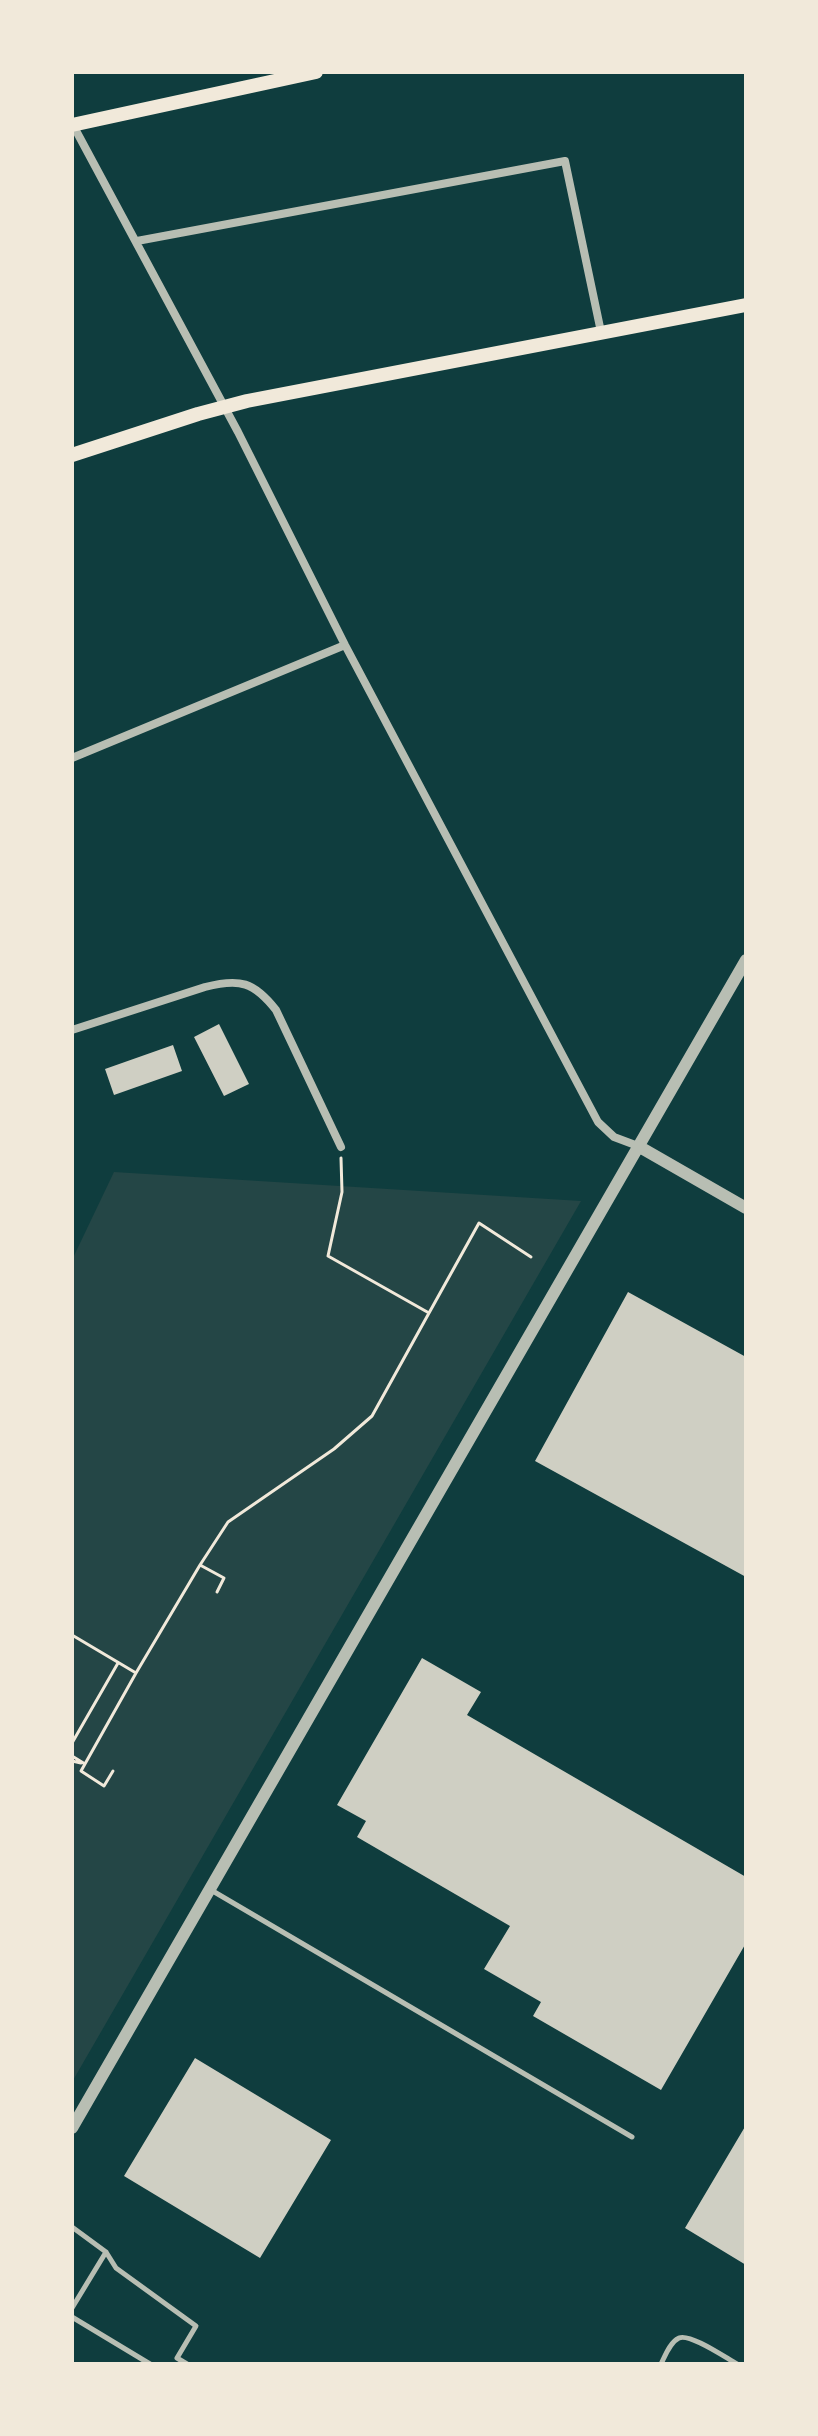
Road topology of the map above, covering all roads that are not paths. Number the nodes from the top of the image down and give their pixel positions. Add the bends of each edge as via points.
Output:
1 (316, 72) edge
2 (73, 125) edge
3 (137, 241) junction
4 (746, 305) edge
5 (601, 332) junction
6 (223, 408) junction
7 (72, 455) edge
8 (345, 645) junction
9 (72, 758) edge
10 (746, 960) edge
11 (72, 1030) edge
12 (638, 1146) junction
13 (341, 1147) road end
14 (746, 1208) edge
15 (210, 1889) junction
16 (72, 2128) edge
17 (632, 2137) dead end
18 (72, 2227) edge
19 (106, 2252) junction
20 (72, 2308) edge
21 (72, 2317) edge
22 (175, 2361) edge
23 (150, 2364) edge
24 (187, 2364) edge
25 (661, 2364) edge
26 (737, 2364) edge

1 - 2 main road
2 - 3 street
3 - 5 street via 565,161
3 - 6 street
4 - 5 main road
5 - 6 main road
6 - 7 main road
6 - 8 street
8 - 9 street
8 - 12 street via 598,1122 614,1137
10 - 12 street
11 - 13 street via 219,983 245,983 276,1010
12 - 14 street
12 - 15 street
15 - 16 street
15 - 17 lane
18 - 19 lane
19 - 20 lane
19 - 22 lane via 116,2268 196,2326
21 - 23 lane
22 - 24 lane
25 - 26 lane via 683,2336

